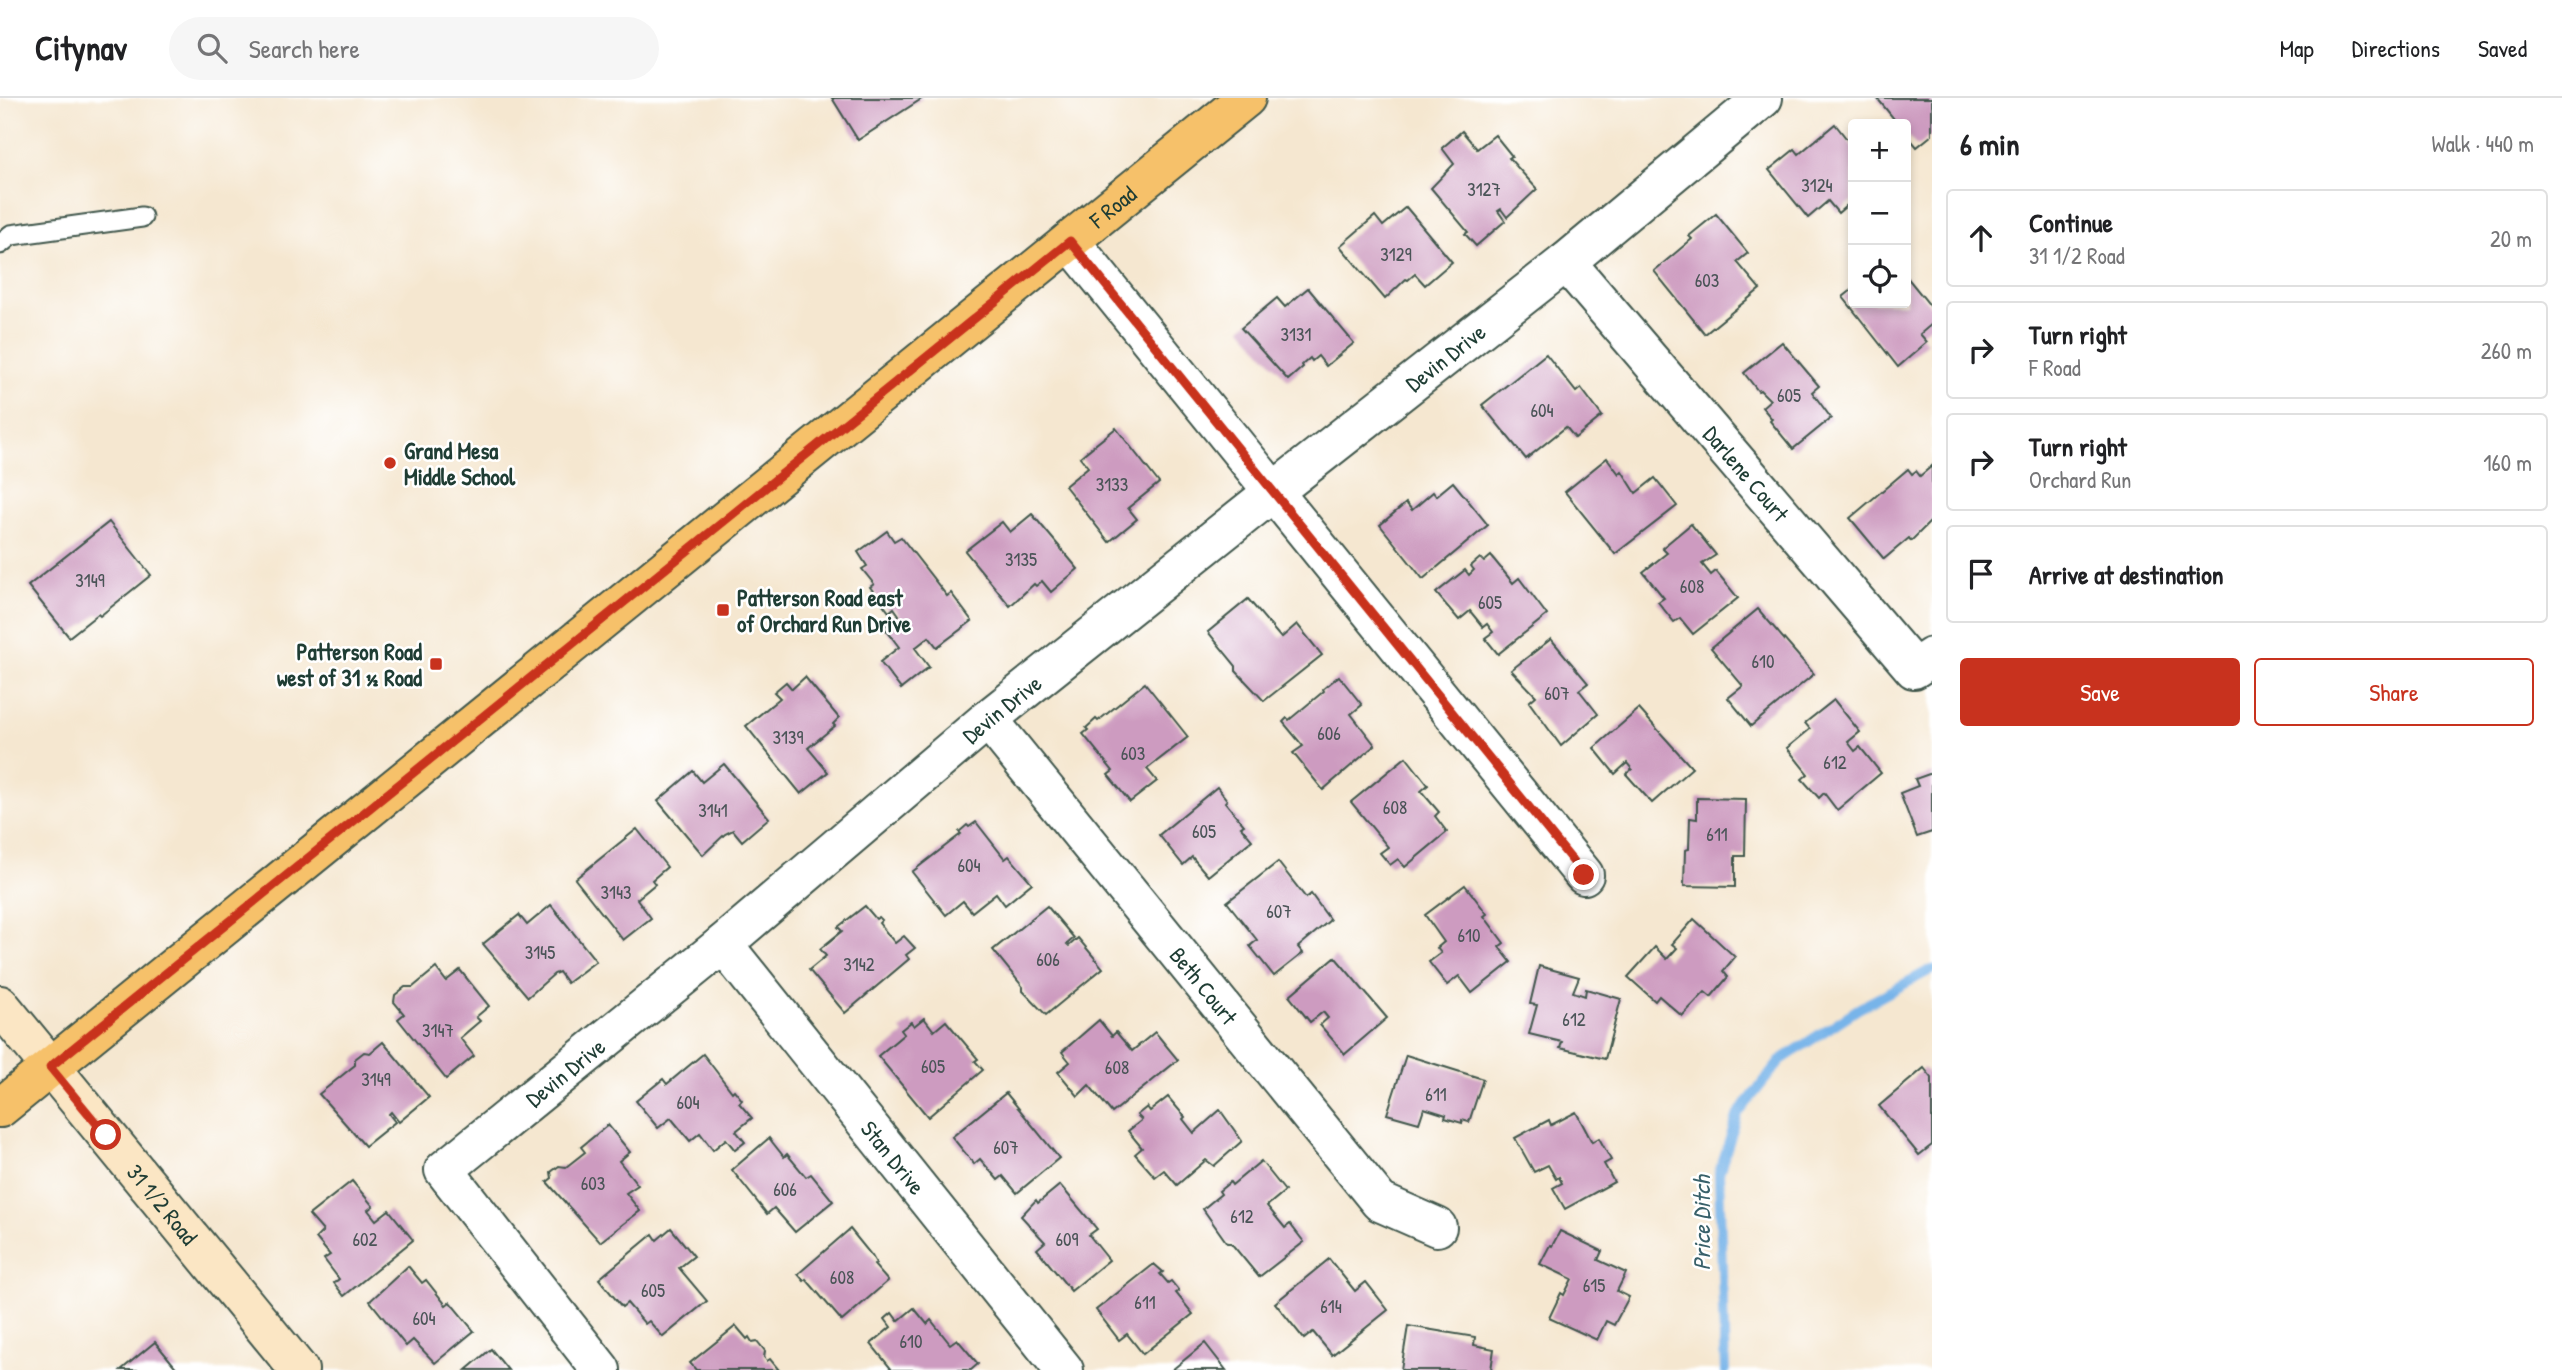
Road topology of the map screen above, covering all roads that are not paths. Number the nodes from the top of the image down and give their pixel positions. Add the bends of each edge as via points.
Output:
1 (1246, 98) edge
2 (1763, 98) edge
3 (142, 217) dead end
4 (1070, 241) junction
5 (0, 244) edge
6 (1566, 262) junction
7 (1273, 492) junction
8 (1932, 657) edge
9 (988, 719) junction
10 (1584, 875) dead end
11 (723, 944) junction
12 (0, 1005) edge
13 (50, 1067) junction
14 (0, 1108) edge
15 (1437, 1227) dead end
16 (299, 1370) edge
17 (601, 1370) edge
18 (1064, 1370) edge

1 - 4 main road, F Road
2 - 6 street, Devin Drive
3 - 5 lane via 11,235
4 - 7 street
4 - 13 main road, F Road
6 - 7 street, Devin Drive
6 - 8 street, Darlene Court via 1914,669
7 - 9 street, Devin Drive
7 - 10 street
9 - 11 street, Devin Drive
9 - 15 street, Beth Court via 1380,1202
11 - 17 street, Devin Drive via 444,1170
11 - 18 street, Stan Drive
12 - 13 street, 31 1/2 Road
13 - 14 main road, F Road
13 - 16 street, 31 1/2 Road

